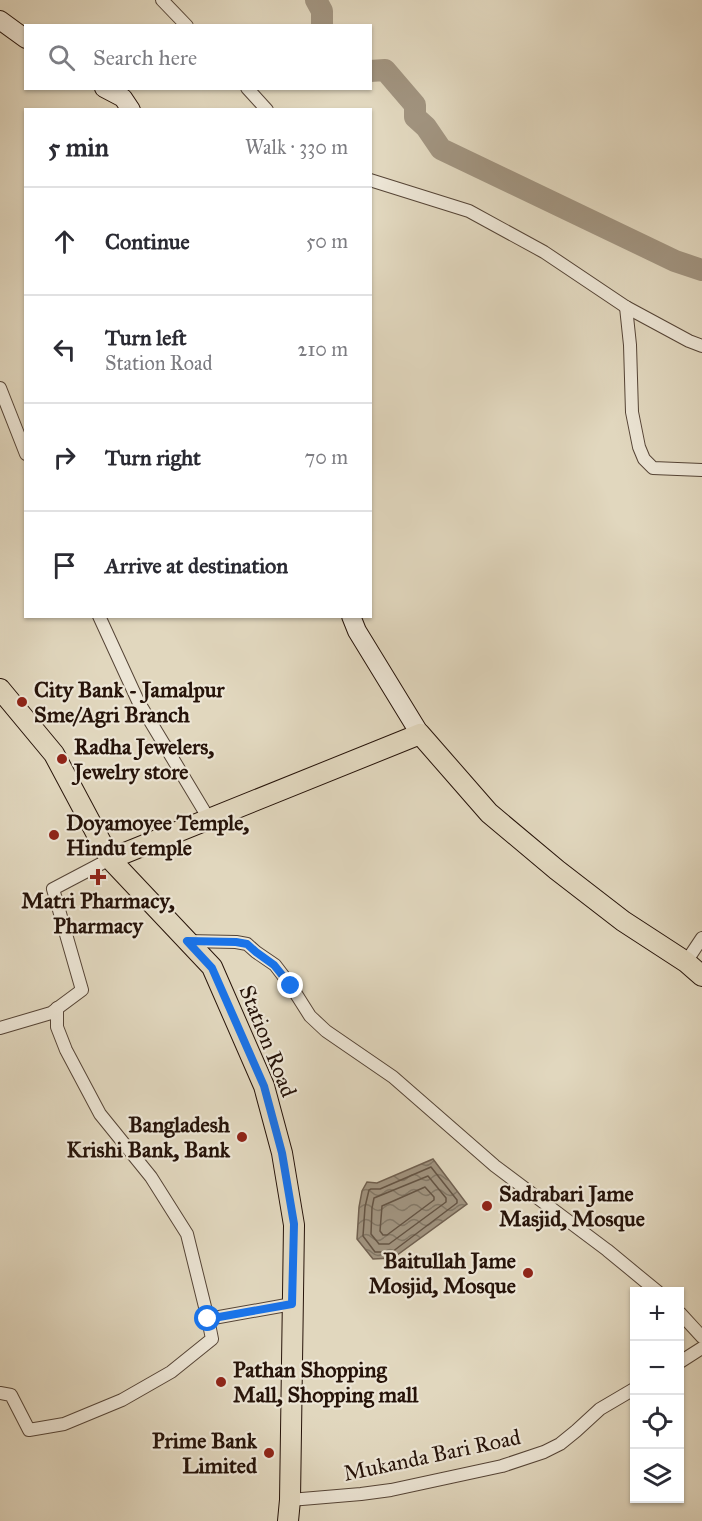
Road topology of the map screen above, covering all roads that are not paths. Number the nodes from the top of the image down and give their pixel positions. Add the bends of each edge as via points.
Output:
1 (162, 0) edge
2 (0, 20) edge
3 (185, 24) edge
4 (24, 38) edge
5 (108, 90) edge
6 (249, 90) edge
7 (130, 108) edge
8 (265, 108) edge
9 (372, 181) edge
10 (626, 306) junction
11 (702, 346) edge
12 (0, 388) edge
13 (24, 449) edge
14 (702, 470) edge
15 (100, 618) edge
16 (352, 618) edge
17 (0, 689) edge
18 (420, 734) junction
19 (209, 819) junction
20 (110, 859) junction
21 (702, 938) edge
22 (187, 941) junction
23 (686, 962) junction
24 (702, 976) edge
25 (57, 1008) junction
26 (0, 1028) edge
27 (652, 1287) edge
28 (292, 1304) junction
29 (684, 1317) edge
30 (208, 1319) junction
31 (702, 1337) edge
32 (702, 1348) edge
33 (684, 1359) edge
34 (630, 1391) edge
35 (0, 1393) edge
36 (290, 1500) junction
37 (288, 1521) edge

1 - 3 street
2 - 4 street
5 - 7 street via 123,98
6 - 8 street
9 - 10 street via 470,211 544,252
10 - 11 street
10 - 14 street via 632,412 644,459 653,468
12 - 13 street
15 - 19 street via 138,701
16 - 18 street
17 - 20 main road, Station Road via 54,754
18 - 19 main road
18 - 23 main road via 489,813 623,921
19 - 20 main road
20 - 22 main road, Station Road
20 - 25 street via 53,889 82,990
21 - 23 street
22 - 27 street via 247,944 274,965 310,1016 326,1031 393,1077 495,1166
22 - 28 main road, Station Road via 212,968 264,1086 282,1153 294,1224
23 - 24 main road
25 - 26 street
25 - 30 street via 57,1027 66,1050 100,1114 151,1177 187,1234
28 - 30 street
28 - 36 main road, Station Road
29 - 31 street
30 - 35 street via 212,1339 171,1372 122,1400 64,1424 29,1430 11,1395
32 - 33 street
34 - 36 street, Mukanda Bari Road via 600,1409 560,1444 502,1466 391,1490
36 - 37 main road, Station Road

